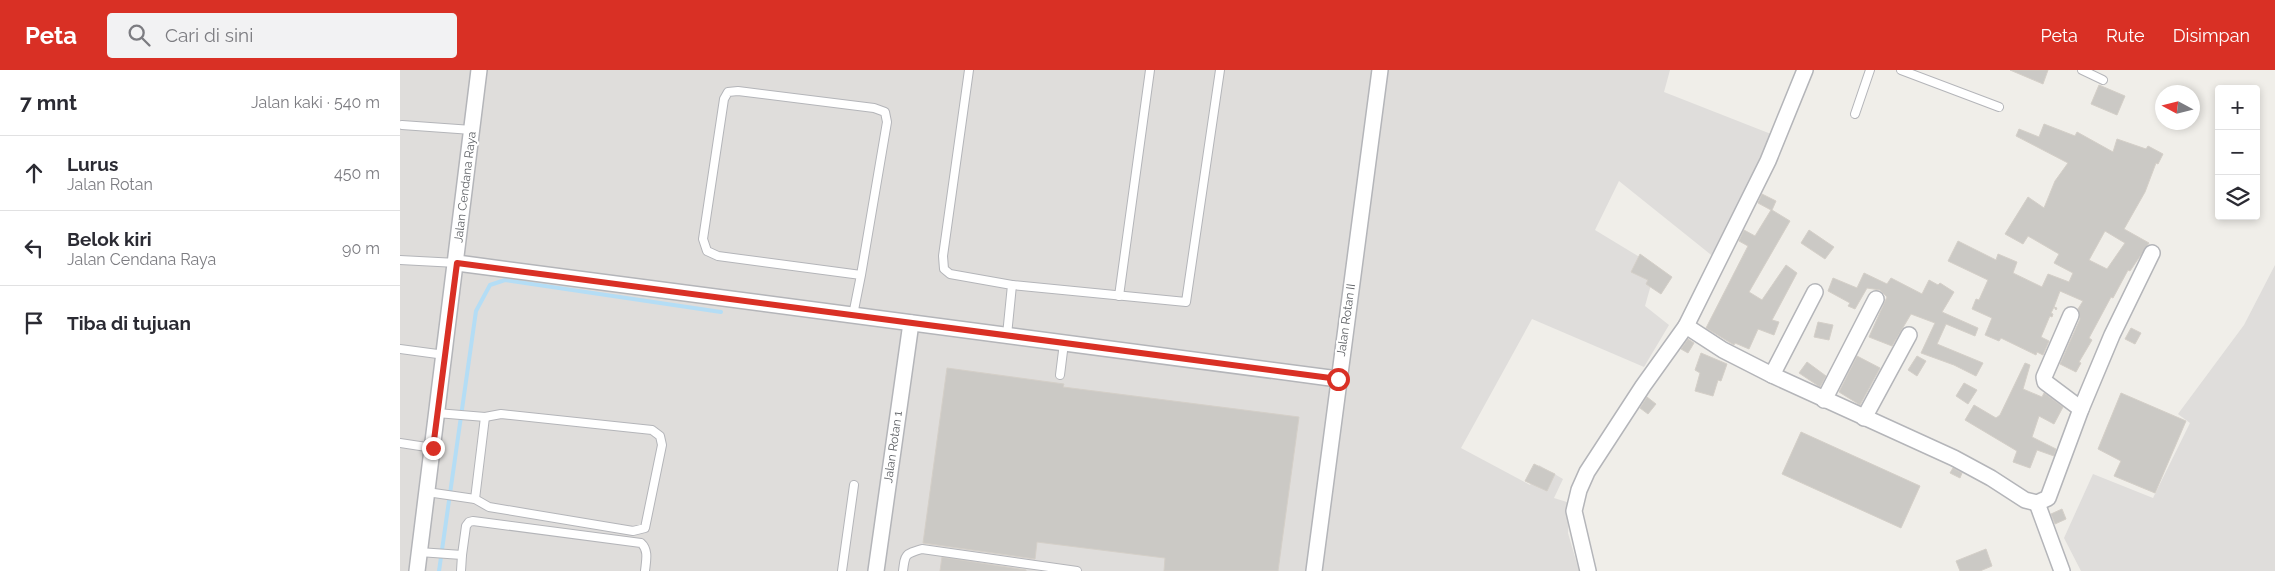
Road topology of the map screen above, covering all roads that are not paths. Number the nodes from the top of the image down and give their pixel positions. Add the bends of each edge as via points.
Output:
1 (479, 70) edge
2 (969, 70) edge
3 (1150, 70) edge
4 (1220, 70) edge
5 (1380, 70) edge
6 (1805, 70) edge
7 (1870, 70) edge
8 (1900, 70) edge
9 (2082, 70) edge
10 (2103, 80) dead end
11 (1999, 107) dead end
12 (1855, 114) dead end
13 (402, 125) dead end
14 (472, 130) junction
15 (2152, 254) dead end
16 (400, 260) edge
17 (457, 263) junction
18 (860, 275) junction
19 (1012, 285) junction
20 (1815, 292) dead end
21 (1119, 296) junction
22 (1876, 299) dead end
23 (853, 315) junction
24 (2071, 315) dead end
25 (911, 323) junction
26 (1686, 326) junction
27 (1006, 335) junction
28 (1909, 335) dead end
29 (1064, 343) junction
30 (400, 349) edge
31 (445, 355) junction
32 (1060, 375) dead end
33 (1772, 376) junction
34 (1338, 379) junction
35 (1824, 400) junction
36 (2081, 409) junction
37 (437, 413) junction
38 (485, 417) junction
39 (1864, 418) junction
40 (400, 443) edge
41 (433, 448) junction
42 (854, 486) dead end
43 (427, 492) junction
44 (475, 499) junction
45 (2037, 503) junction
46 (420, 552) junction
47 (462, 555) junction
48 (417, 571) edge
49 (460, 571) edge
50 (644, 571) edge
51 (842, 571) edge
52 (876, 571) edge
53 (902, 571) edge
54 (1077, 571) edge
55 (1314, 571) edge
56 (1588, 571) edge
57 (2062, 571) edge

1 - 14 street, Jalan Cendana Raya
2 - 19 lane via 944,269 950,274
3 - 21 lane
4 - 21 lane via 1186,302
5 - 34 street, Jalan Rotan II
6 - 26 street via 1768,161
7 - 12 lane
8 - 11 lane
9 - 10 lane
13 - 14 lane
14 - 17 street, Jalan Cendana Raya
15 - 36 street via 2112,335
16 - 17 lane
17 - 23 street
17 - 31 street, Jalan Cendana Raya
18 - 18 lane via 718,256 707,251 703,239 724,99 728,92 886,112 887,122
18 - 23 lane
19 - 21 lane
19 - 27 lane
20 - 33 street
22 - 35 street
23 - 25 street
24 - 36 street via 2044,377 2045,382
25 - 27 street
25 - 52 street, Jalan Rotan 1
26 - 33 street
26 - 56 street via 1643,386 1587,472 1579,490 1574,511
27 - 29 street
28 - 39 street
29 - 32 lane
29 - 34 street
30 - 31 lane
31 - 37 street, Jalan Cendana Raya
33 - 35 street
34 - 55 street, Jalan Rotan II
35 - 39 street
36 - 45 street via 2048,498
37 - 38 lane
37 - 41 street, Jalan Cendana Raya
38 - 44 lane
38 - 44 lane via 501,414 652,430 660,436 662,445 645,528 633,531 489,507
39 - 45 street via 1954,458 2025,500
40 - 41 lane
41 - 43 street, Jalan Cendana Raya
42 - 51 lane
43 - 44 lane
43 - 46 street, Jalan Cendana Raya
45 - 57 street
46 - 47 lane
46 - 48 street, Jalan Cendana Raya
47 - 49 lane
47 - 50 lane via 466,526 473,521 641,543 647,553
53 - 54 lane via 905,556 922,549

